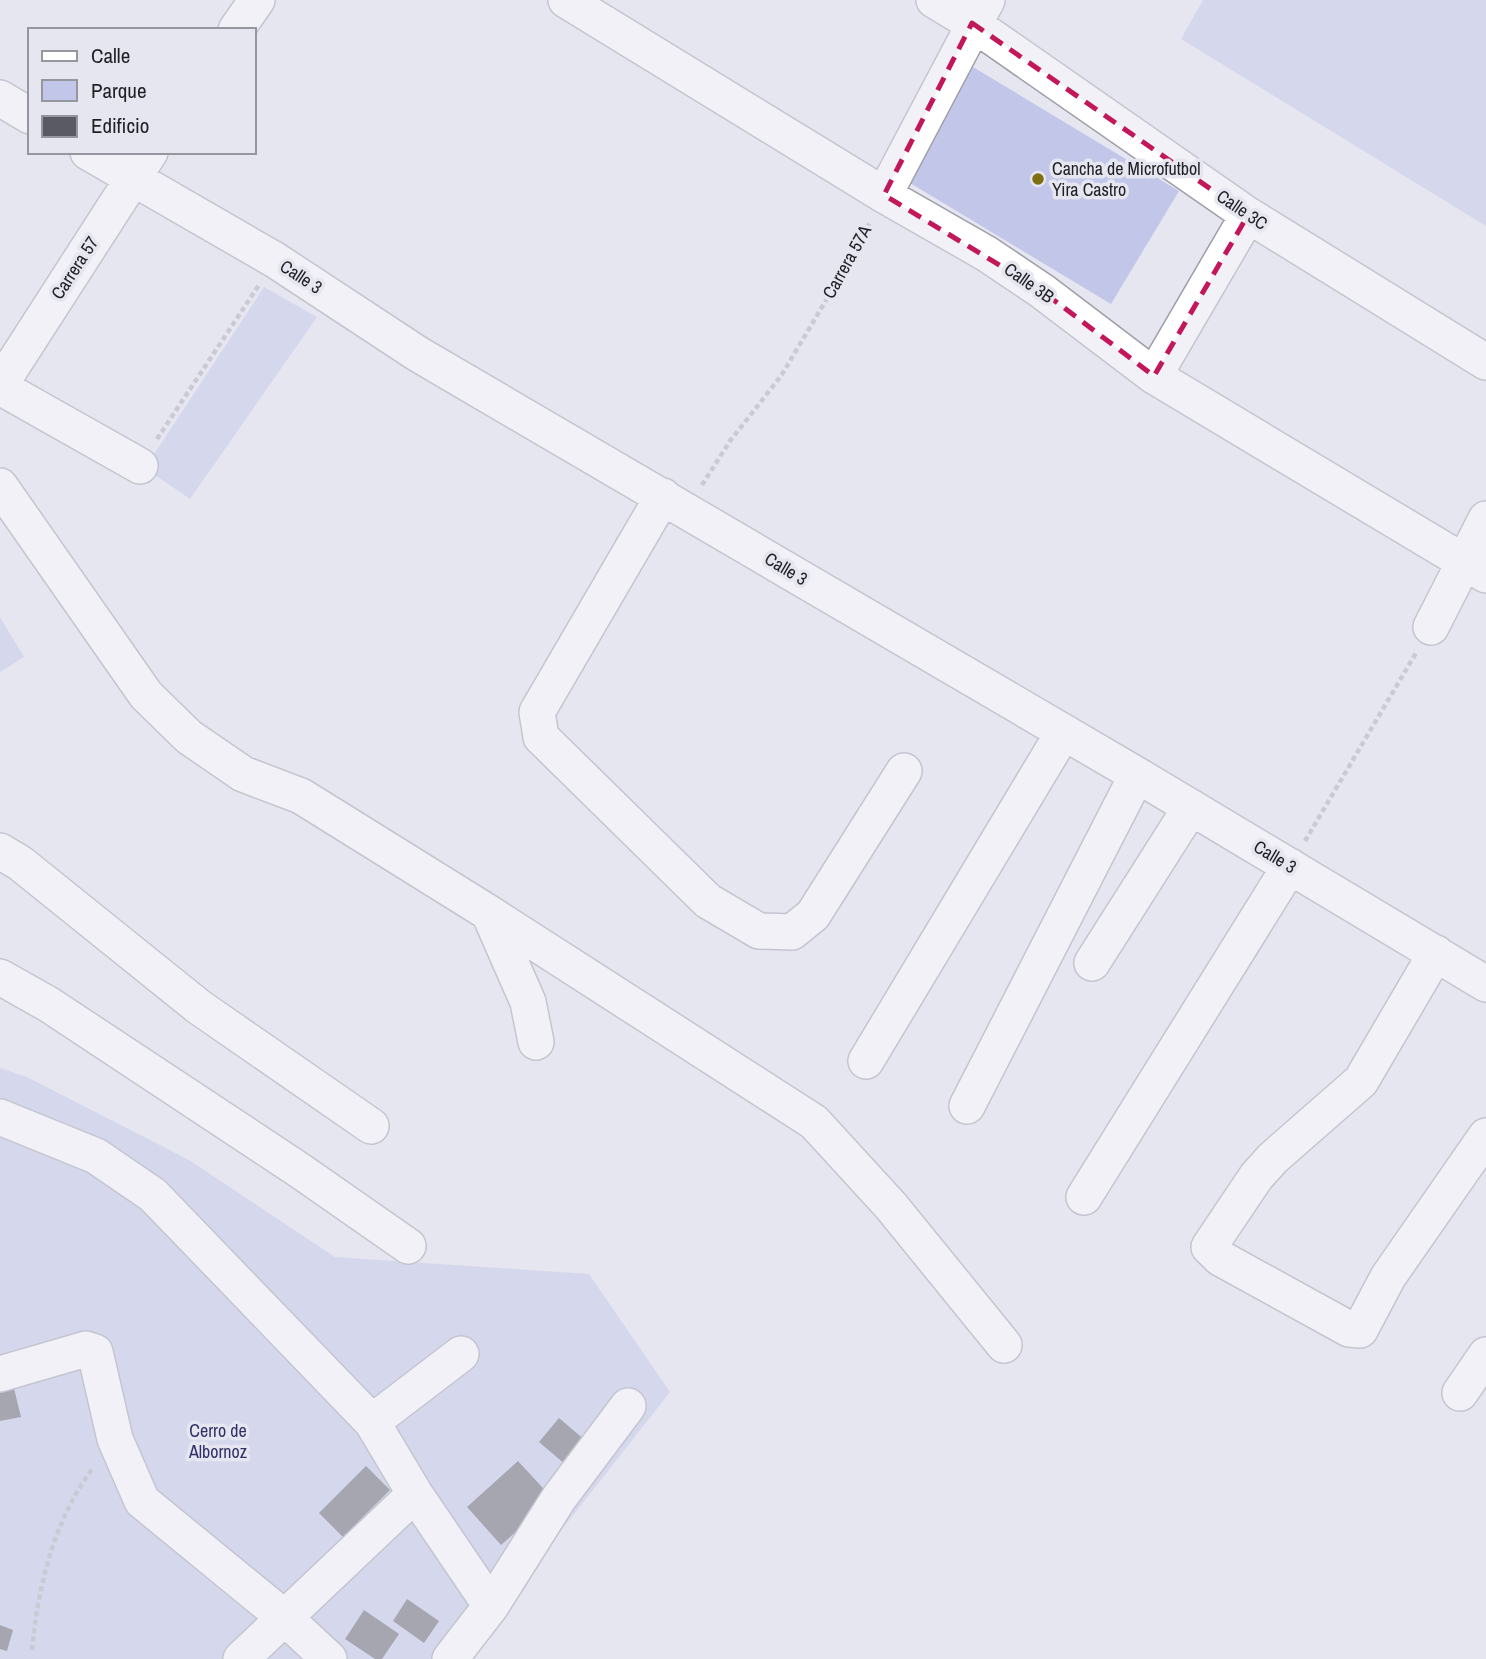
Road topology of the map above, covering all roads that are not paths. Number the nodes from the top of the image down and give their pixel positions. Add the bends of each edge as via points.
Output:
1 (257, 0) edge
2 (566, 0) edge
3 (934, 0) edge
4 (980, 12) edge
5 (237, 28) edge
6 (0, 98) edge
7 (28, 115) edge
8 (96, 154) edge
9 (141, 166) edge
10 (884, 195) junction
11 (1248, 215) junction
12 (1486, 362) edge
13 (1154, 376) junction
14 (0, 386) edge
15 (139, 466) road end
16 (0, 486) edge
17 (675, 503) junction
18 (1486, 519) edge
19 (1474, 569) edge
20 (1431, 627) road end
21 (1063, 733) junction
22 (904, 771) dead end
23 (1137, 775) junction
24 (1191, 807) junction
25 (0, 851) edge
26 (1290, 866) junction
27 (489, 913) junction
28 (1436, 953) junction
29 (1092, 963) dead end
30 (0, 977) edge
31 (1486, 984) edge
32 (536, 1042) dead end
33 (866, 1061) dead end
34 (967, 1106) dead end
35 (0, 1117) edge
36 (371, 1126) dead end
37 (1486, 1136) edge
38 (1084, 1197) dead end
39 (408, 1246) dead end
40 (1004, 1345) dead end
41 (461, 1354) dead end
42 (1486, 1355) edge
43 (0, 1374) edge
44 (1460, 1394) dead end
45 (628, 1406) dead end
46 (372, 1422) junction
47 (415, 1494) junction
48 (491, 1606) junction
49 (285, 1618) junction
50 (241, 1659) edge
51 (329, 1659) edge
52 (450, 1659) edge

1 - 5 street
2 - 10 street, Calle 3B
3 - 4 street, Calle 3C
4 - 10 street
4 - 11 street, Calle 3C
6 - 7 street
8 - 9 street, Calle 3
9 - 14 street, Carrera 57
9 - 17 street, Calle 3 via 418,354
10 - 13 street, Calle 3B via 987,254
11 - 12 street, Calle 3C
11 - 13 street
13 - 19 street, Calle 3B
14 - 15 street
16 - 27 street via 146,695 189,737 243,774 301,796
17 - 21 street, Calle 3
17 - 22 street via 537,712 541,737 708,901 759,931 792,932 813,915
18 - 19 street
19 - 20 street
21 - 23 street, Calle 3
21 - 33 street
23 - 24 street, Calle 3
23 - 34 street
24 - 26 street, Calle 3
24 - 29 street
25 - 36 street via 199,1007
26 - 28 street, Calle 3
26 - 38 street
27 - 32 street via 528,1002
27 - 40 street via 814,1122 891,1206
28 - 31 street, Calle 3
28 - 37 street via 1361,1081 1273,1158 1209,1247 1220,1258 1337,1323 1360,1330 1388,1277
30 - 39 street via 48,1004
35 - 46 street via 96,1156 153,1195
41 - 46 street
42 - 44 street
43 - 49 street via 86,1349 94,1352 115,1439 142,1500
45 - 48 street via 559,1498
46 - 47 street
47 - 48 street
47 - 49 street
48 - 52 street
49 - 50 street
49 - 51 street

